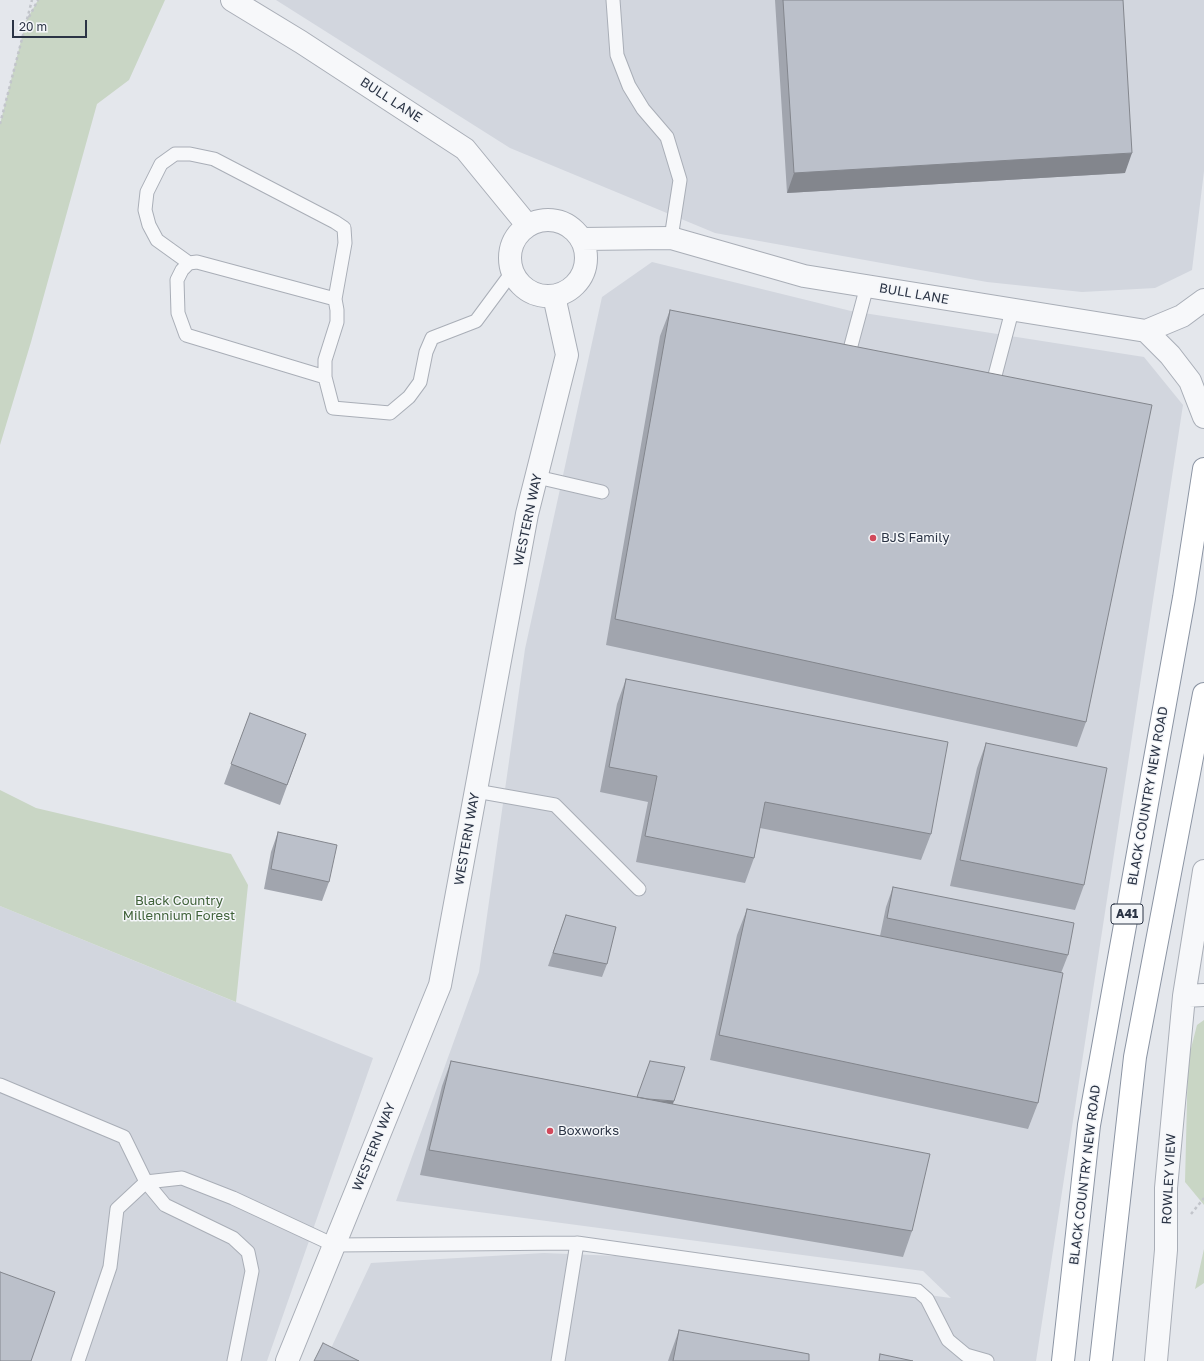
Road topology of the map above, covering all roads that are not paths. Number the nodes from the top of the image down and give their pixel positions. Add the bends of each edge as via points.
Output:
1 (232, 0) edge
2 (612, 0) edge
3 (528, 226) junction
4 (671, 238) junction
5 (581, 239) junction
6 (189, 263) junction
7 (513, 271) junction
8 (867, 286) junction
9 (554, 296) junction
10 (335, 299) junction
11 (1204, 300) edge
12 (1012, 311) junction
13 (1146, 331) junction
14 (849, 353) edge
15 (326, 377) junction
16 (993, 383) edge
17 (1204, 417) edge
18 (1204, 469) edge
19 (537, 477) junction
20 (602, 492) dead end
21 (1204, 694) edge
22 (476, 791) junction
23 (1204, 871) edge
24 (639, 889) dead end
25 (1194, 996) edge
26 (0, 1085) edge
27 (146, 1182) junction
28 (577, 1243) junction
29 (334, 1245) junction
30 (78, 1361) edge
31 (234, 1361) edge
32 (287, 1361) edge
33 (558, 1361) edge
34 (987, 1361) edge
35 (1064, 1361) edge
36 (1101, 1361) edge
37 (1156, 1361) edge

1 - 3 street, BULL LANE via 465,149
2 - 4 lane via 617,55 629,86 667,137 680,180
3 - 5 street via 539,221 551,220 563,223
3 - 7 street via 513,246
4 - 5 street, BULL LANE
4 - 8 street, BULL LANE via 804,276
5 - 9 street via 586,257 582,275 571,288
6 - 10 lane via 197,262
6 - 10 lane via 157,240 145,210 147,192 161,164 175,154 190,154 214,160 344,228 345,243
6 - 15 lane via 177,280 178,313 186,335
7 - 9 street via 519,282 529,291
7 - 15 lane via 476,321 432,338 426,352 420,382 390,413 334,408
8 - 12 street, BULL LANE
8 - 14 lane
9 - 19 street, WESTERN WAY via 566,355
10 - 15 lane via 337,322 325,360
11 - 13 street via 1182,316
12 - 13 street, BULL LANE
12 - 16 lane
13 - 17 street via 1170,355 1190,381
18 - 35 highway, BLACK COUNTRY NEW ROAD / A41 via 1184,598 1089,1125
19 - 20 lane
19 - 22 street, WESTERN WAY via 526,522
21 - 36 highway, A41 via 1135,1057
22 - 24 lane via 555,805
22 - 29 street, WESTERN WAY via 440,985
23 - 25 street, ROWLEY VIEW
25 - 37 street, ROWLEY VIEW via 1166,1188 1166,1250
26 - 27 lane via 124,1138
27 - 29 lane via 182,1178 233,1198
27 - 30 lane via 117,1209 110,1267
27 - 31 lane via 165,1205 233,1238 248,1252 252,1271
28 - 29 lane
28 - 33 lane
28 - 34 lane via 918,1291 927,1299 948,1340 966,1355
29 - 32 street, WESTERN WAY

